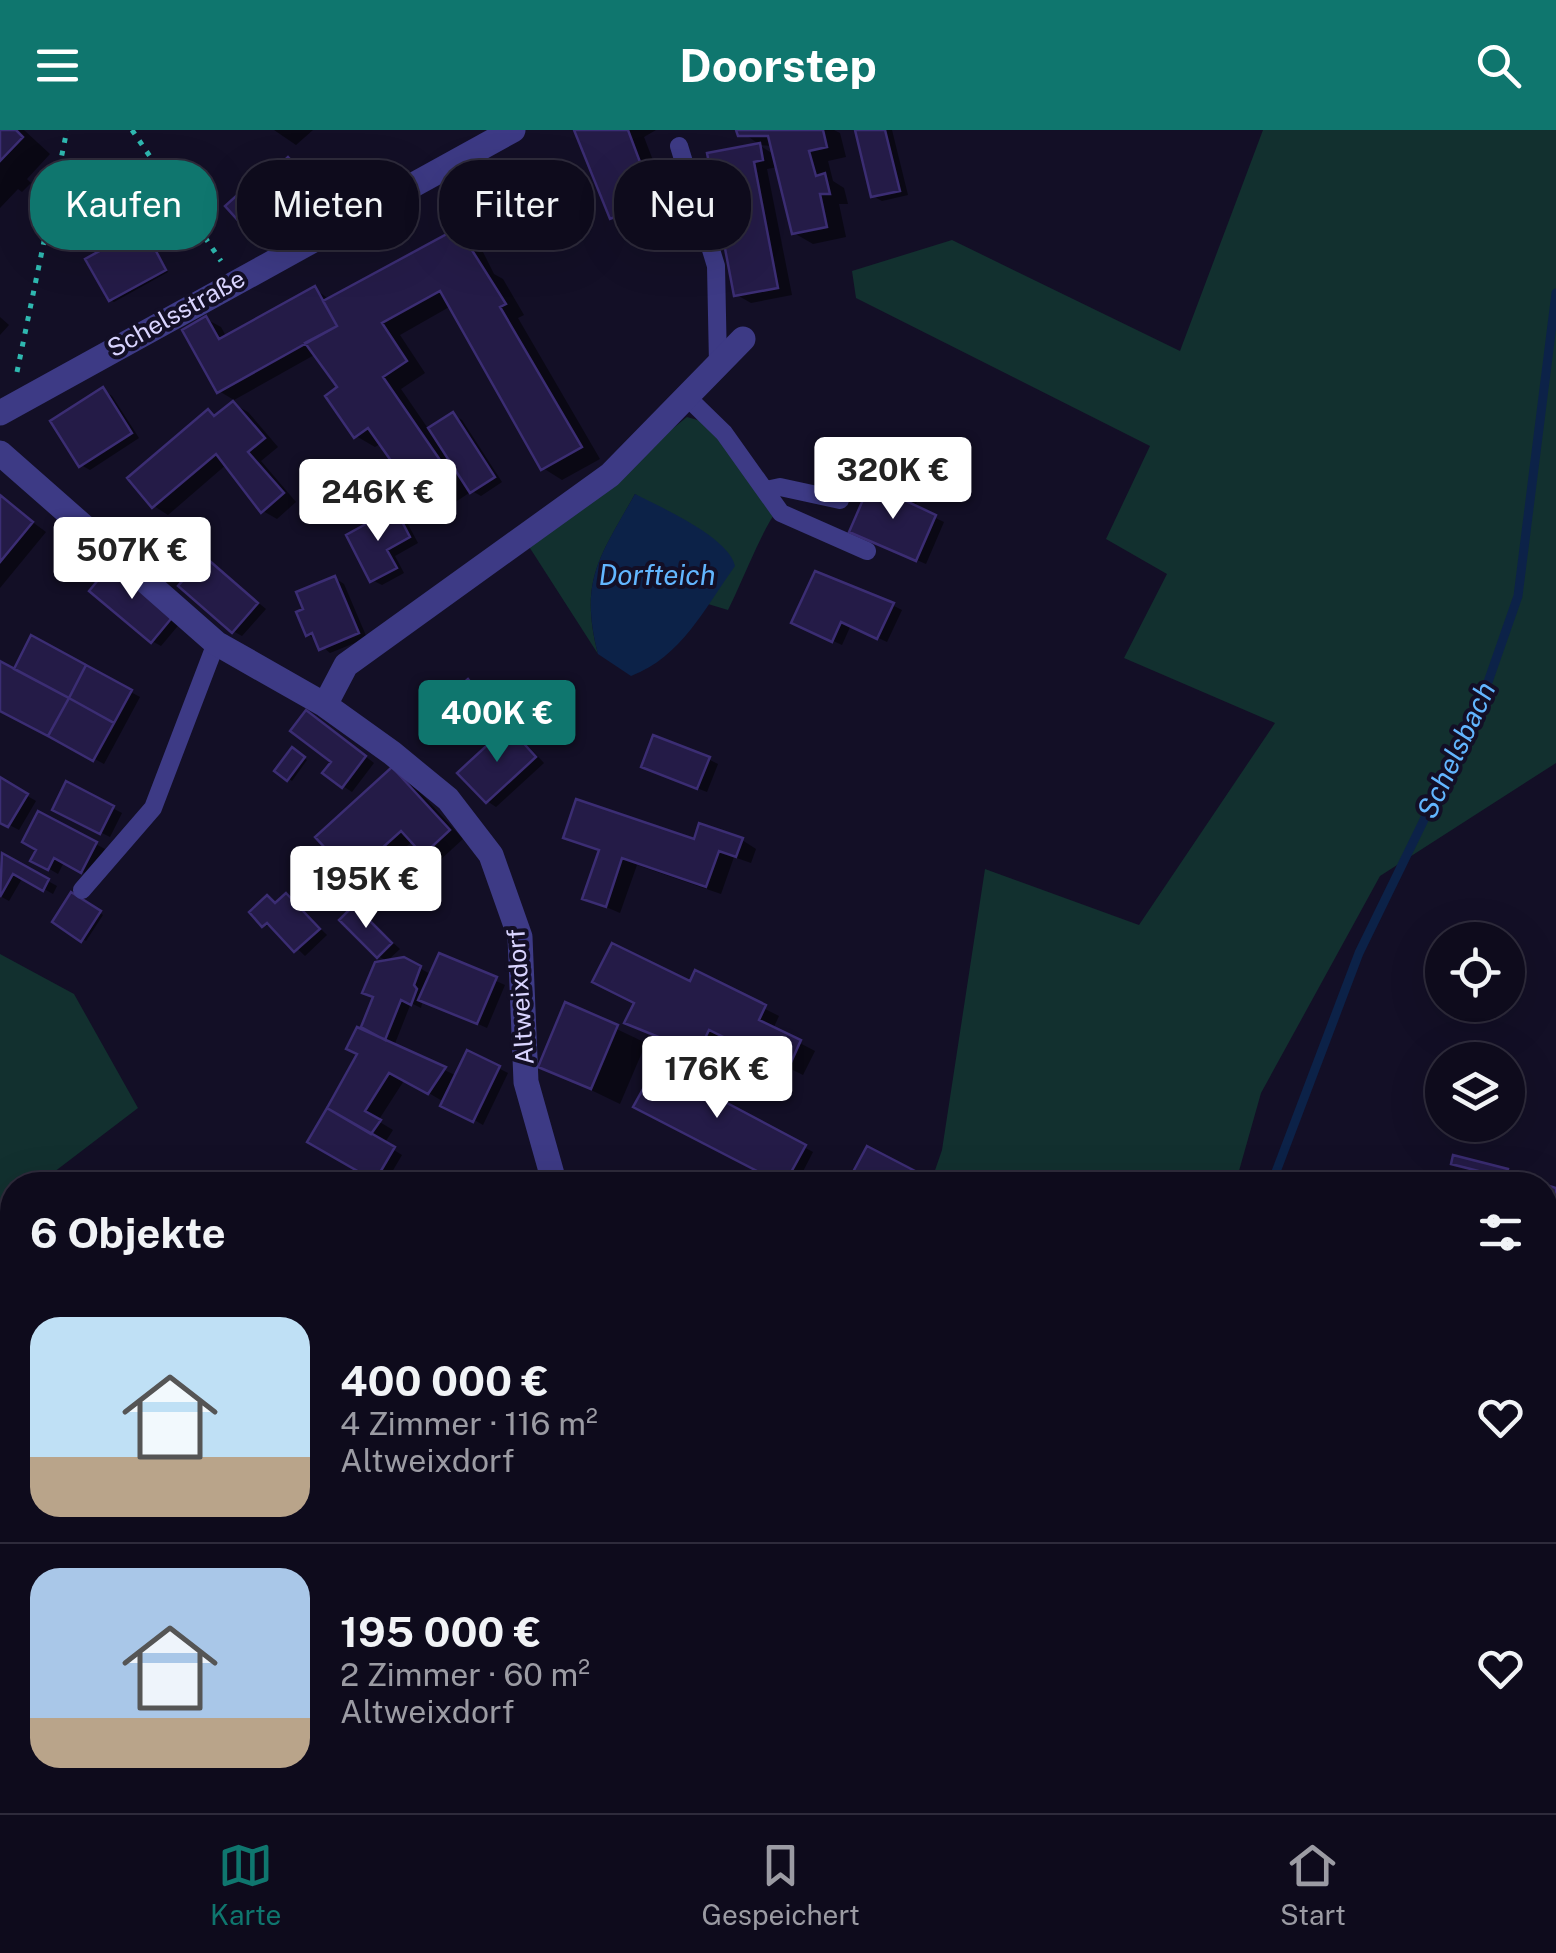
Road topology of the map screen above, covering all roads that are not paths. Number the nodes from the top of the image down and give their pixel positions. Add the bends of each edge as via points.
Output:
1 (513, 130) edge
2 (679, 146) dead end
3 (744, 339) dead end
4 (718, 364) junction
5 (686, 397) junction
6 (5, 410) edge
7 (0, 453) edge
8 (766, 490) junction
9 (840, 500) dead end
10 (867, 551) dead end
11 (216, 643) junction
12 (325, 705) junction
13 (82, 890) dead end
14 (551, 1172) edge

1 - 6 street, Schelsstraße
2 - 4 lane via 716,266
3 - 4 street
4 - 5 street
5 - 8 lane via 724,432
5 - 12 street via 610,475 346,665
7 - 11 street, Altweixdorf
8 - 9 lane
8 - 10 lane via 781,512
11 - 12 street, Altweixdorf
11 - 13 lane via 153,808
12 - 14 street, Altweixdorf via 448,799 491,855 520,937 526,1082

